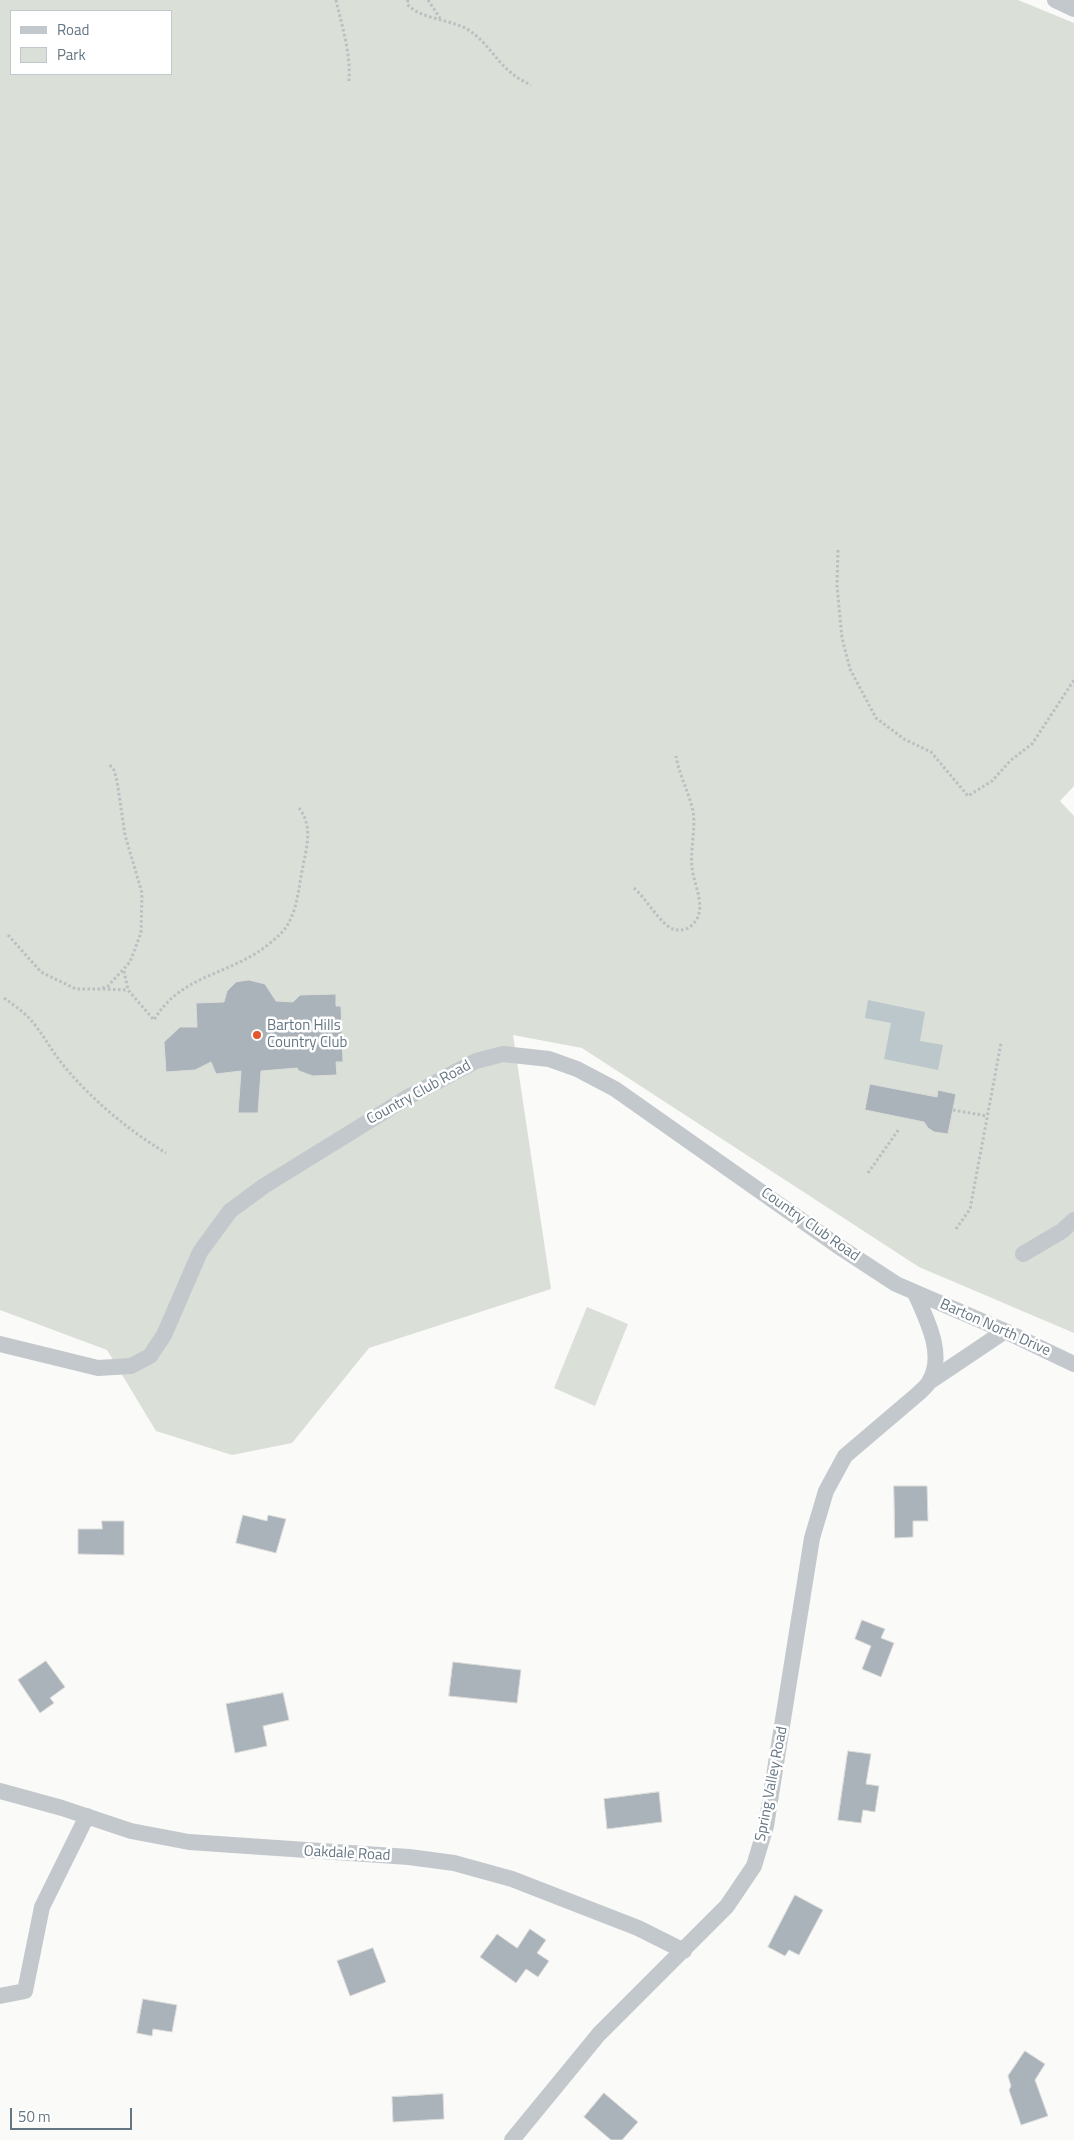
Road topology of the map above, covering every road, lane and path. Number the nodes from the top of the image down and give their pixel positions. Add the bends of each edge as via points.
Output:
1 (336, 0) edge
2 (408, 0) edge
3 (428, 0) edge
4 (1055, 0) edge
5 (1074, 9) edge
6 (440, 18) junction
7 (349, 81) dead end
8 (531, 85) dead end
9 (838, 550) dead end
10 (1074, 680) edge
11 (676, 756) dead end
12 (109, 764) dead end
13 (300, 808) dead end
14 (634, 888) dead end
15 (8, 935) dead end
16 (124, 971) junction
17 (100, 989) junction
18 (128, 990) junction
19 (4, 998) dead end
20 (1001, 1043) dead end
21 (953, 1110) dead end
22 (988, 1116) junction
23 (899, 1129) dead end
24 (166, 1153) dead end
25 (868, 1173) dead end
26 (1074, 1220) edge
27 (956, 1229) dead end
28 (1023, 1254) dead end
29 (915, 1293) junction
30 (1005, 1331) junction
31 (0, 1344) edge
32 (1074, 1364) edge
33 (929, 1382) junction
34 (0, 1792) edge
35 (87, 1816) junction
36 (684, 1951) junction
37 (0, 1996) edge
38 (512, 2140) edge

1 - 7 path via 348,52
2 - 6 path via 412,10
3 - 6 path
4 - 5 street
6 - 8 path via 467,30 493,51 514,75
9 - 10 path via 837,586 842,638 850,669 876,718 904,739 931,752 968,796 992,781 1011,760 1032,744
11 - 14 path via 693,812 692,868 700,909 697,918 685,930 674,929
12 - 16 path via 117,781 125,834 142,893 141,933
13 - 18 path via 308,826 307,843 294,911 280,934 254,956 200,979 177,993 163,1005 154,1020
15 - 17 path via 41,972 76,989
16 - 17 path
16 - 18 path
17 - 18 path
19 - 24 path via 35,1024 80,1084 142,1138
20 - 22 path
21 - 22 path
22 - 27 path via 970,1209
23 - 25 path
26 - 28 street
29 - 30 street, Barton North Drive
29 - 31 street, Country Club Road via 838,1246 615,1089 550,1059 503,1054 476,1062 408,1097 264,1186 230,1211 200,1252 164,1335 150,1356 131,1366 98,1368
29 - 33 street, Spring Valley Road via 930,1328 936,1355
30 - 32 street, Barton North Drive
30 - 33 street, Spring Valley Road
33 - 36 street, Spring Valley Road via 845,1456 826,1491 812,1538 766,1826 754,1866 727,1906
34 - 35 street, Oakdale Road
35 - 36 street, Oakdale Road via 131,1831 189,1842 454,1863 512,1879 638,1928
35 - 37 street via 42,1907 25,1991
36 - 38 street, Spring Valley Road via 599,2034

